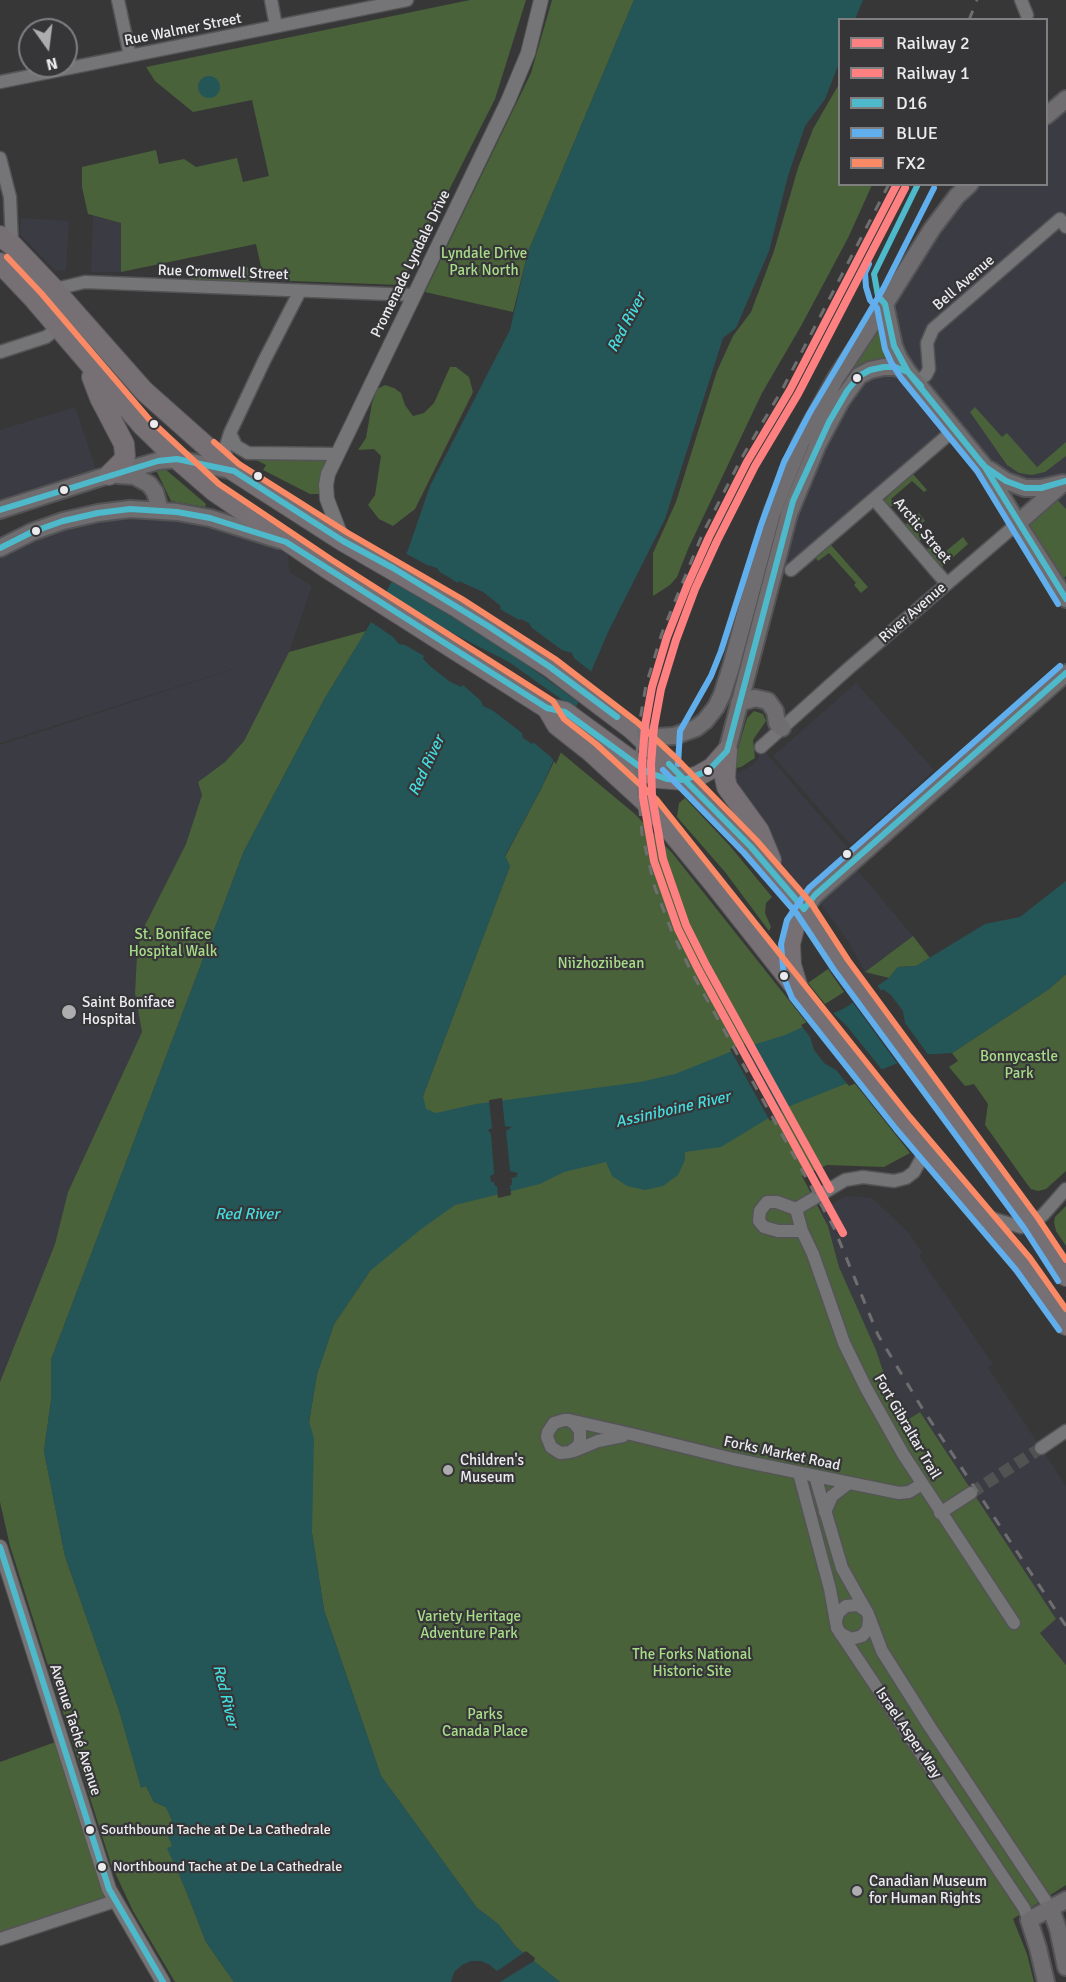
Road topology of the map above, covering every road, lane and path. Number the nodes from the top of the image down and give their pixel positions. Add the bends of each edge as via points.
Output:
1 (118, 0) edge
2 (271, 0) edge
3 (407, 0) edge
4 (542, 0) edge
5 (1021, 0) edge
6 (1027, 15) dead end
7 (276, 26) junction
8 (129, 56) junction
9 (0, 82) edge
10 (1066, 99) edge
11 (1048, 115) edge
12 (0, 158) edge
13 (968, 186) edge
14 (1063, 223) edge
15 (6, 240) edge
16 (0, 263) edge
17 (53, 288) junction
18 (300, 291) junction
19 (414, 295) junction
20 (34, 299) junction
21 (885, 304) junction
22 (58, 328) junction
23 (0, 352) edge
24 (86, 361) junction
25 (913, 377) junction
26 (144, 391) junction
27 (114, 394) junction
28 (955, 429) junction
29 (230, 433) junction
30 (337, 454) junction
31 (177, 459) junction
32 (984, 466) junction
33 (230, 467) junction
34 (109, 475) junction
35 (1065, 482) edge
36 (874, 499) junction
37 (0, 510) edge
38 (160, 510) junction
39 (1018, 523) junction
40 (286, 542) junction
41 (344, 542) junction
42 (0, 548) edge
43 (791, 570) dead end
44 (947, 584) junction
45 (1066, 599) edge
46 (1066, 673) edge
47 (739, 703) junction
48 (782, 728) junction
49 (632, 729) junction
50 (594, 743) junction
51 (761, 747) dead end
52 (727, 751) junction
53 (684, 780) junction
54 (779, 879) junction
55 (804, 909) junction
56 (800, 993) junction
57 (926, 1150) junction
58 (1066, 1189) edge
59 (796, 1209) junction
60 (980, 1214) junction
61 (1031, 1223) junction
62 (802, 1231) junction
63 (1023, 1264) junction
64 (1066, 1276) edge
65 (1066, 1282) edge
66 (1066, 1325) edge
67 (569, 1420) junction
68 (1066, 1431) edge
69 (635, 1435) junction
70 (1041, 1448) tunnel mouth
71 (570, 1452) junction
72 (798, 1473) junction
73 (815, 1476) junction
74 (849, 1483) junction
75 (922, 1484) junction
76 (971, 1493) tunnel mouth
77 (825, 1513) junction
78 (940, 1513) junction
79 (0, 1547) edge
80 (868, 1615) junction
81 (1014, 1623) dead end
82 (838, 1628) junction
83 (1066, 1900) edge
84 (115, 1901) junction
85 (1051, 1910) junction
86 (1029, 1920) junction
87 (1062, 1926) edge
88 (1035, 1937) junction
89 (0, 1939) edge
90 (1066, 1968) edge
91 (163, 1982) edge
92 (1046, 1982) edge

1 - 8 street
2 - 7 street
3 - 7 street, Rue Walmer Street
4 - 19 street, Promenade Lyndale Drive via 528,53 508,101
5 - 6 street
7 - 8 street, Rue Walmer Street
8 - 9 street, Rue Walmer Street
10 - 11 main road
12 - 15 street via 10,197
13 - 21 main road via 932,229
14 - 25 street, Bell Avenue via 933,329 927,343 929,369
15 - 17 highway
16 - 20 highway
17 - 18 street, Rue Cromwell Street via 85,282
17 - 20 street, Rue Cromwell Street
17 - 26 highway
18 - 19 street, Rue Cromwell Street
18 - 29 street
19 - 30 street, Promenade Lyndale Drive
20 - 22 highway
21 - 25 main road via 894,346
21 - 49 main road via 817,410 790,464 772,513 731,667 716,708 691,731 674,736 656,737
22 - 23 street via 46,337
22 - 24 highway
24 - 27 highway
24 - 34 highway via 100,399 124,444 123,461
25 - 28 main road
25 - 47 main road via 895,367 864,373 847,391 829,422 789,514
26 - 27 highway
26 - 33 highway
27 - 31 highway
28 - 32 main road
28 - 36 street
29 - 30 street via 236,446 248,453
29 - 33 street via 225,449
30 - 41 street, Promenade Lyndale Drive via 327,478 326,495
31 - 33 main road
31 - 34 main road
31 - 40 highway via 233,506
32 - 35 main road via 1005,481 1025,488
32 - 39 main road
33 - 41 highway
34 - 37 main road
34 - 38 main road via 134,476 145,481
35 - 39 main road, River Avenue
36 - 43 street
36 - 44 street, Arctic Street
38 - 40 main road via 210,518
38 - 42 main road via 82,515
39 - 44 street, River Avenue
39 - 45 main road
40 - 50 highway via 547,708 557,725
41 - 49 highway via 488,626
44 - 48 street, River Avenue
46 - 55 main road
47 - 48 main road via 755,698 768,701
47 - 52 main road
48 - 51 street, River Avenue
49 - 53 highway
50 - 53 highway via 654,775
50 - 56 highway via 651,807
52 - 53 highway via 708,771
52 - 54 highway via 728,787 759,831
53 - 54 highway
54 - 55 highway
55 - 56 highway via 790,944 793,976
55 - 61 highway
56 - 57 highway
57 - 59 street via 912,1176 906,1179 845,1180
57 - 60 highway
58 - 61 street
59 - 62 street, Fort Gibraltar Trail
59 - 62 street via 767,1202 759,1221 778,1231
60 - 61 street via 1021,1227
60 - 63 highway
61 - 64 highway
62 - 75 street, Fort Gibraltar Trail via 844,1342 896,1443
63 - 65 highway via 1046,1268
63 - 66 highway
67 - 69 street, Forks Market Road
67 - 71 street via 578,1426 581,1436 578,1446
67 - 71 street via 554,1423 547,1437 555,1451
68 - 70 street
69 - 71 street, Forks Market Road via 613,1437
69 - 72 street, Forks Market Road
72 - 73 street, Forks Market Road
72 - 82 street, Israel Asper Way
73 - 74 street, Forks Market Road
73 - 77 street, Israel Asper Way
74 - 75 street, Forks Market Road via 903,1493
74 - 77 street via 832,1496
75 - 78 street, Fort Gibraltar Trail
76 - 78 street
77 - 80 street, Israel Asper Way via 842,1568
78 - 81 street, Fort Gibraltar Trail
79 - 84 street, Avenue Taché Avenue
80 - 82 street via 868,1629 862,1636 851,1639
80 - 82 street via 858,1605 846,1606 838,1613
80 - 85 street, Israel Asper Way via 893,1670
82 - 86 street, Israel Asper Way
83 - 85 main road
84 - 89 street
84 - 91 street, Avenue Taché Avenue
85 - 86 main road
85 - 87 main road, Israel Asper Way
86 - 88 main road, Israel Asper Way
87 - 88 main road
87 - 90 main road, Israel Asper Way
88 - 92 main road, Israel Asper Way

